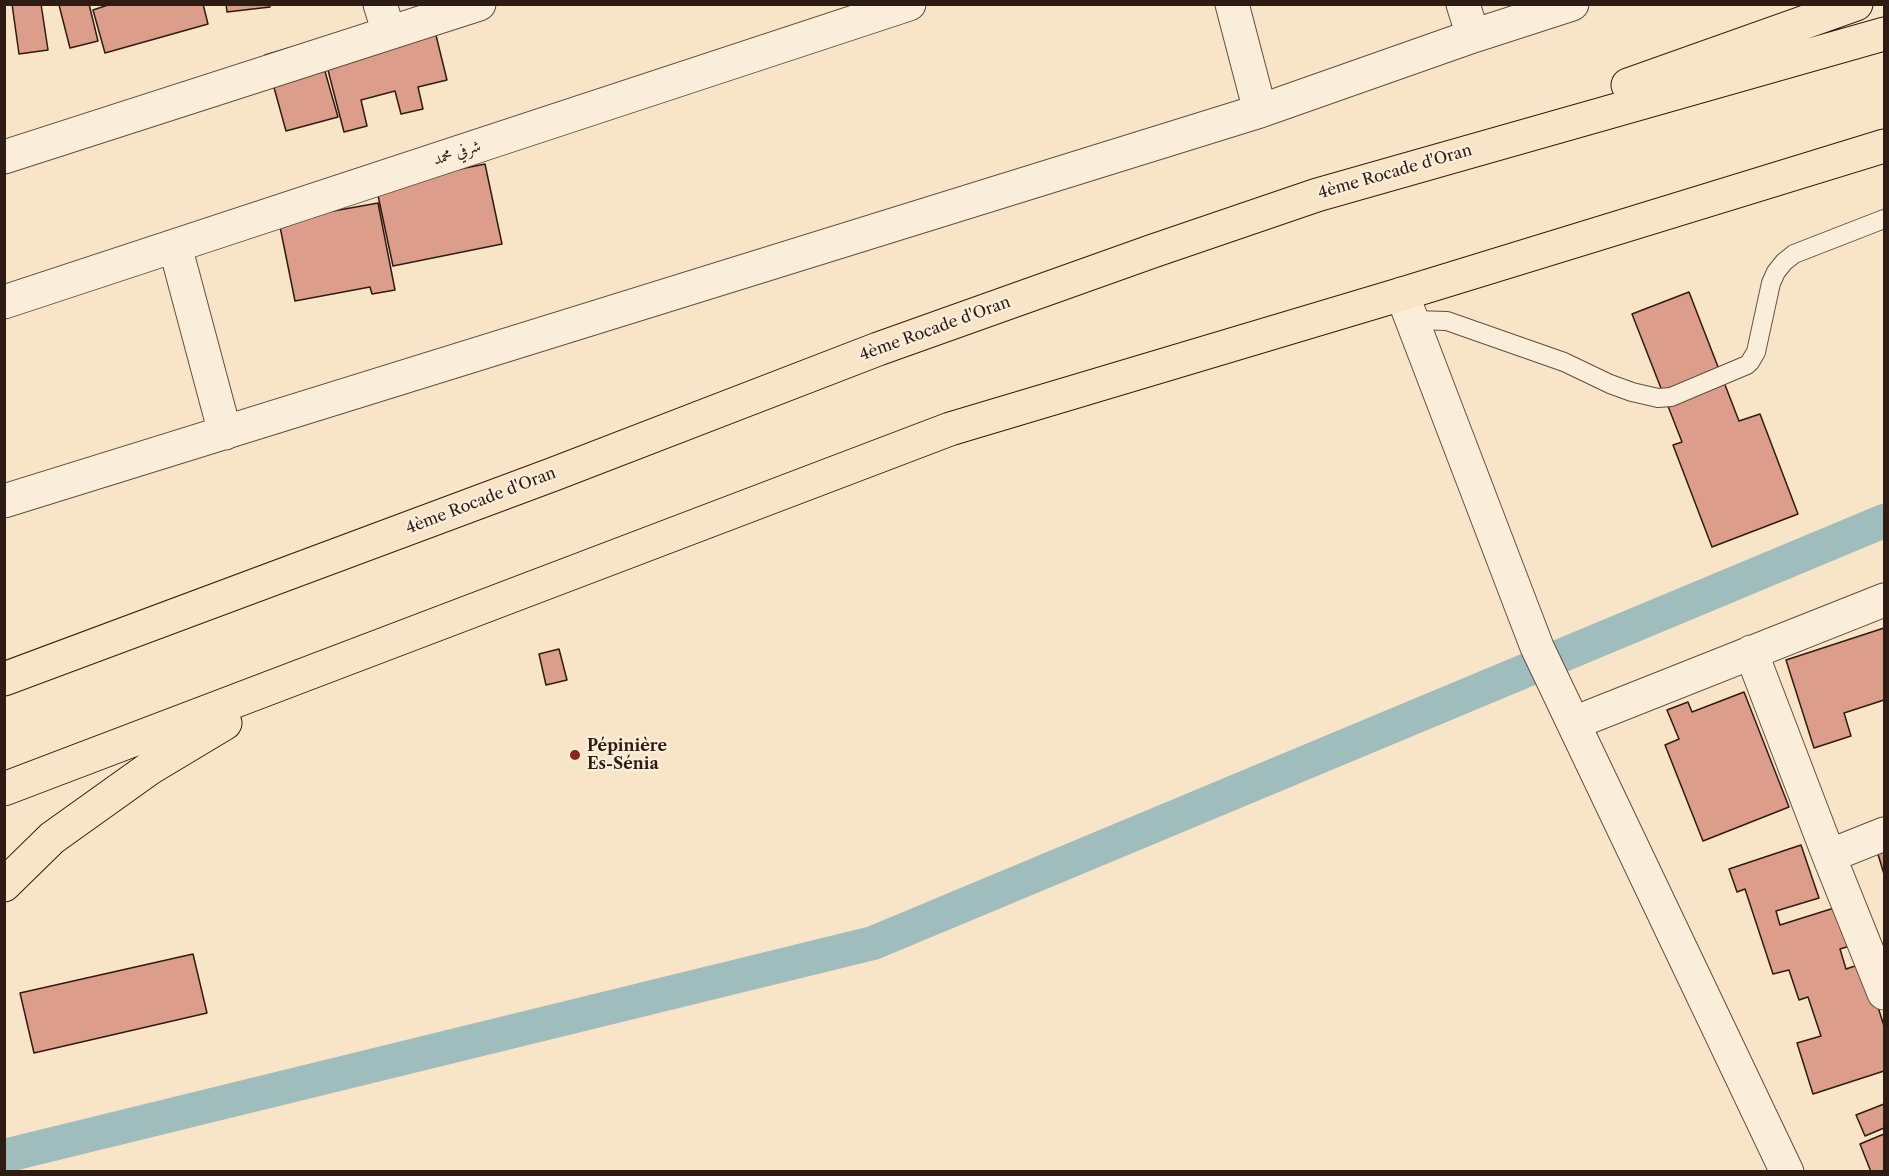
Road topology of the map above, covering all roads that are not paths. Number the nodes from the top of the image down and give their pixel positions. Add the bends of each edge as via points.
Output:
1 (479, 4) edge
2 (909, 4) edge
3 (1232, 4) edge
4 (1463, 4) edge
5 (1572, 4) edge
6 (1856, 4) edge
7 (385, 19) edge
8 (1884, 34) edge
9 (1473, 36) junction
10 (1260, 111) junction
11 (1884, 146) edge
12 (4, 157) edge
13 (1317, 195) junction
14 (1884, 219) edge
15 (175, 246) junction
16 (4, 302) edge
17 (1408, 307) junction
18 (225, 433) junction
19 (4, 501) edge
20 (1884, 600) edge
21 (1751, 652) junction
22 (331, 665) junction
23 (4, 679) edge
24 (1574, 723) junction
25 (4, 789) edge
26 (1884, 834) edge
27 (1829, 856) junction
28 (4, 885) edge
29 (1884, 993) edge
30 (1787, 1172) edge

1 - 7 street
2 - 15 street, شرفي محمد
3 - 10 street
4 - 9 street
5 - 9 street
6 - 13 highway
7 - 12 street
8 - 13 highway, 4ème Rocade d'Oran
9 - 10 street
10 - 18 street
11 - 17 highway
13 - 23 highway, 4ème Rocade d'Oran via 878,349
14 - 17 lane via 1794,254 1784,262 1771,283 1756,352 1750,362 1671,398 1632,392 1564,362
15 - 16 street, شرفي محمد
15 - 18 street
17 - 22 highway via 950,429
17 - 24 street via 1537,647
18 - 19 street
20 - 21 street
21 - 24 street
21 - 27 street
22 - 25 highway
22 - 28 highway via 200,736 150,768 52,838
24 - 30 street
26 - 27 street
27 - 29 street

